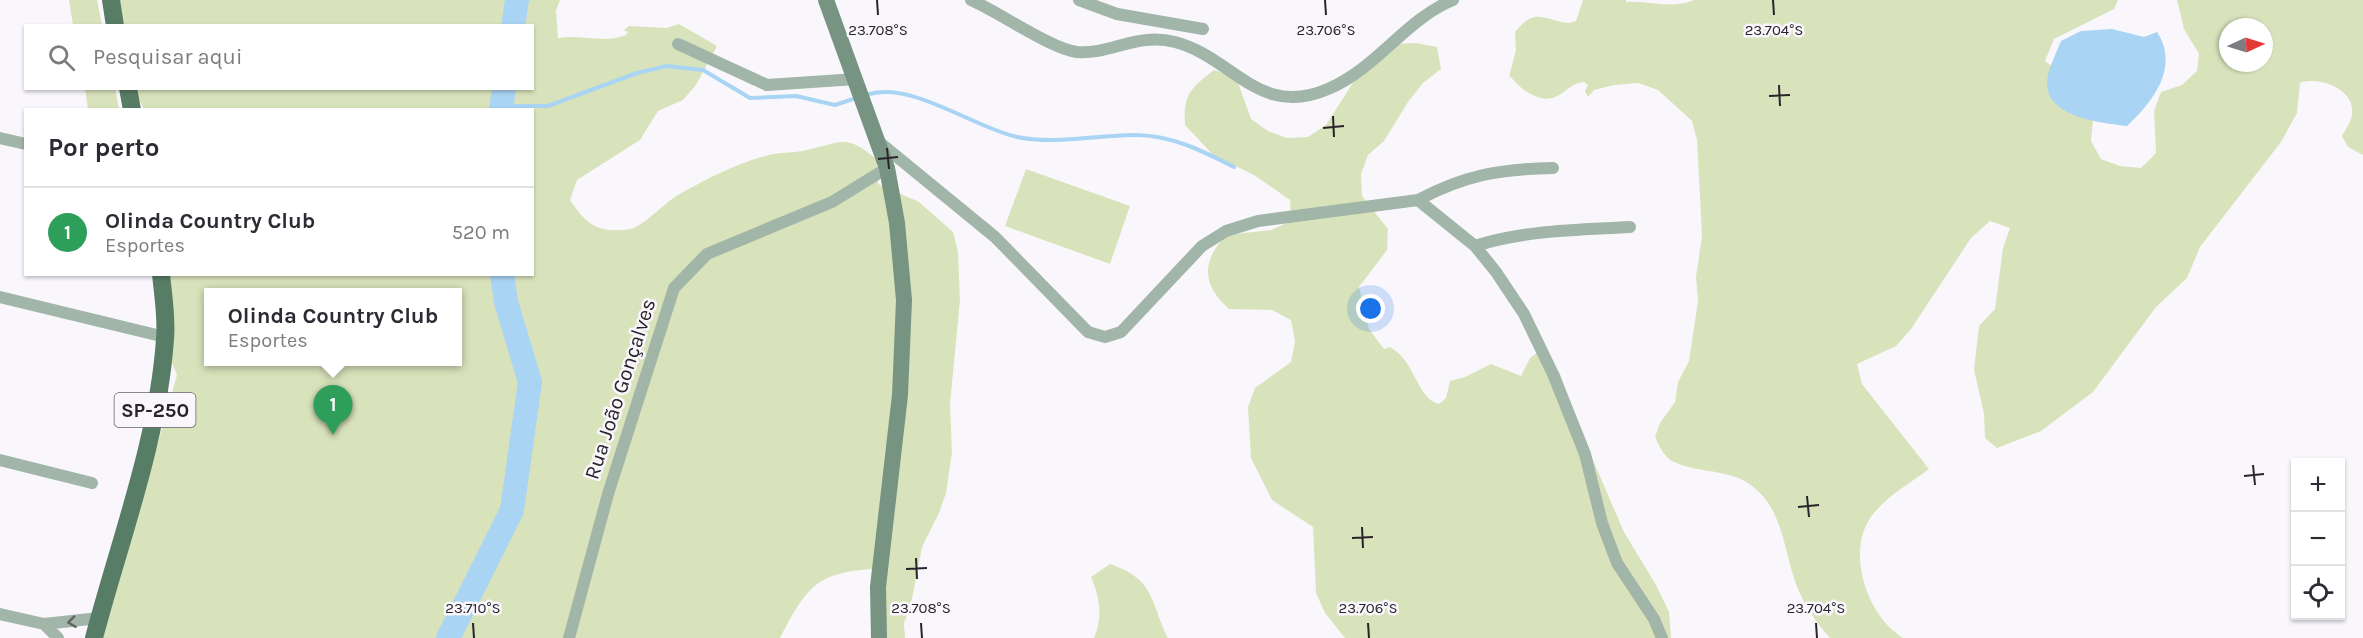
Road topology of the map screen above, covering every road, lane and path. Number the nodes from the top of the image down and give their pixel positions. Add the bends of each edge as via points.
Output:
1 (111, 0) edge
2 (826, 0) edge
3 (971, 0) edge
4 (1079, 0) edge
5 (1453, 0) edge
6 (115, 24) edge
7 (1203, 29) dead end
8 (678, 45) dead end
9 (857, 81) junction
10 (128, 90) edge
11 (132, 108) edge
12 (0, 138) edge
13 (879, 142) junction
14 (24, 144) edge
15 (887, 168) junction
16 (1553, 168) dead end
17 (1418, 200) junction
18 (1630, 227) dead end
19 (1475, 246) junction
20 (161, 276) edge
21 (0, 297) edge
22 (165, 337) junction
23 (0, 460) edge
24 (92, 483) dead end
25 (0, 614) edge
26 (99, 618) junction
27 (44, 624) junction
28 (58, 638) edge
29 (94, 638) edge
30 (569, 638) edge
31 (879, 638) edge
32 (1662, 638) edge

1 - 6 main road
2 - 9 main road
3 - 5 street via 1077,52 1147,39 1176,42 1204,54 1269,95 1295,97 1328,89 1402,36 1433,8
4 - 7 street via 1117,14
8 - 9 street via 767,85
9 - 13 main road
10 - 11 main road
12 - 14 street
13 - 15 main road
13 - 17 street via 995,237 1088,332 1105,337 1121,332 1202,246 1226,231 1258,221
15 - 30 street, Rua João Gonçalves via 832,202 708,254 674,288 608,494
15 - 31 main road via 904,300 900,395 878,587
16 - 17 street via 1478,174
17 - 19 street
18 - 19 street via 1529,233
19 - 32 street via 1524,314 1553,374 1585,453 1602,523 1617,563
20 - 22 main road, SP-250
21 - 22 street
22 - 26 main road, SP-250 via 154,413 137,487
23 - 24 street
25 - 27 street
26 -> 27 street
26 - 29 main road, SP-250
27 - 28 street

